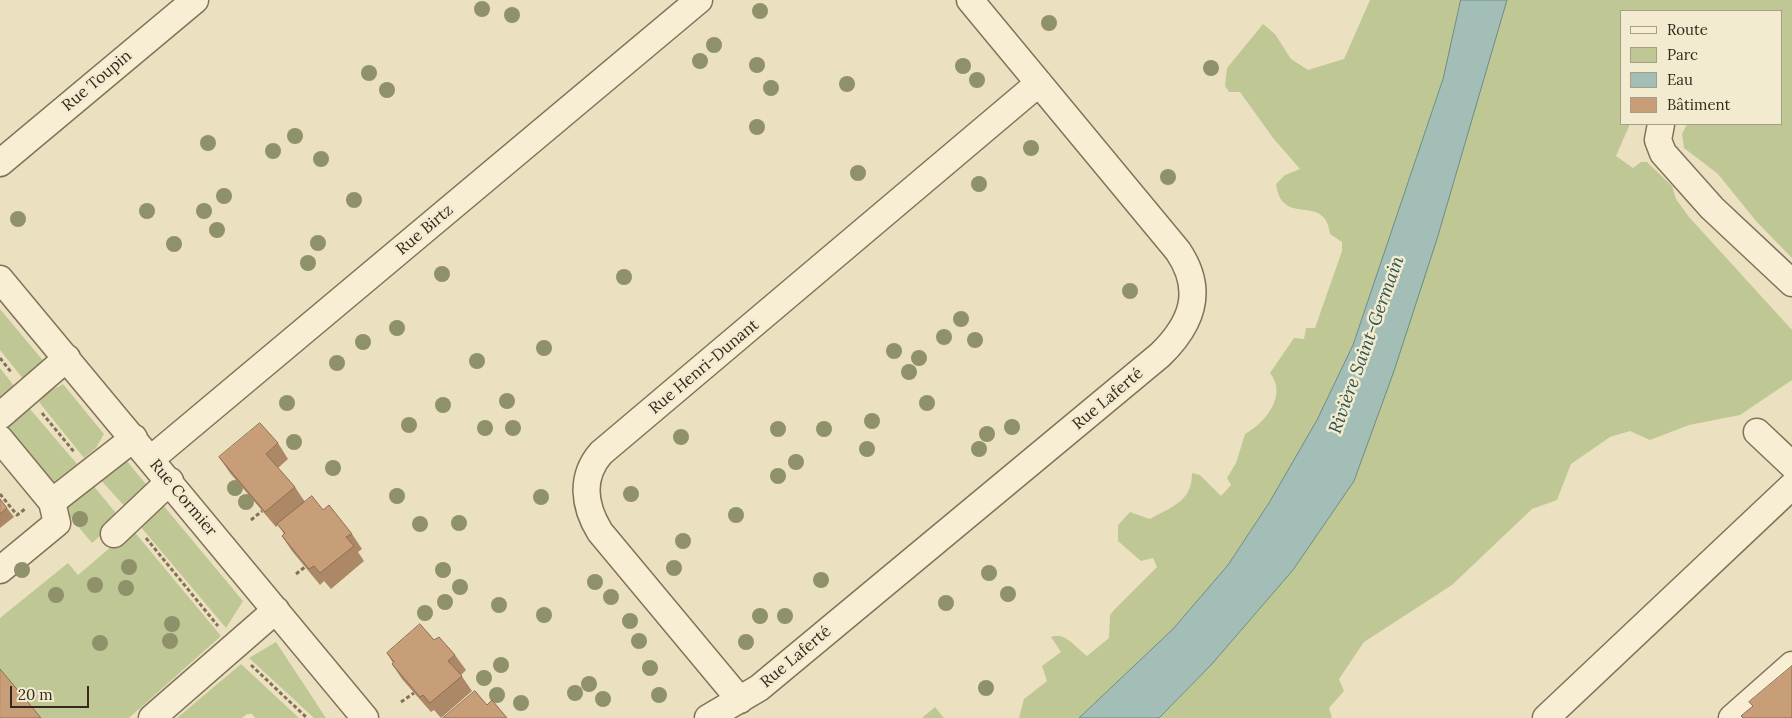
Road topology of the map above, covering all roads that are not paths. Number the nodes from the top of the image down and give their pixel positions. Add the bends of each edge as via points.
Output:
1 (195, 0) edge
2 (699, 0) edge
3 (970, 0) edge
4 (1039, 83) junction
5 (1661, 125) edge
6 (0, 163) edge
7 (0, 279) edge
8 (1792, 283) edge
9 (67, 358) junction
10 (0, 416) edge
11 (1757, 432) dead end
12 (134, 438) junction
13 (0, 439) edge
14 (151, 459) junction
15 (1792, 465) edge
16 (170, 482) junction
17 (1792, 486) edge
18 (52, 502) junction
19 (114, 534) dead end
20 (0, 570) edge
21 (276, 610) junction
22 (1792, 665) edge
23 (740, 700) junction
24 (152, 718) edge
25 (366, 718) edge
26 (708, 718) edge
27 (1546, 718) edge
28 (1732, 718) edge

1 - 6 street, Rue Toupin
2 - 14 street, Rue Birtz
3 - 4 street, Rue Laferté
4 - 23 street, Rue Henri-Dunant via 601,453 591,466 587,504 600,532
4 - 23 street, Rue Laferté via 1186,263 1192,277 1193,296 1183,328 1160,356 759,688
5 - 8 street via 1658,140 1663,153 1712,208
7 - 9 street, Rue Cormier
9 - 10 street
9 - 12 street, Rue Cormier
11 - 15 street
12 - 14 street, Rue Cormier
12 - 18 street
13 - 18 street
14 - 16 street, Rue Cormier
16 - 19 street
16 - 21 street, Rue Cormier
17 - 27 street
18 - 20 street via 57,523
21 - 24 street
21 - 25 street, Rue Cormier
22 - 28 street
23 - 26 street, Rue Laferté

